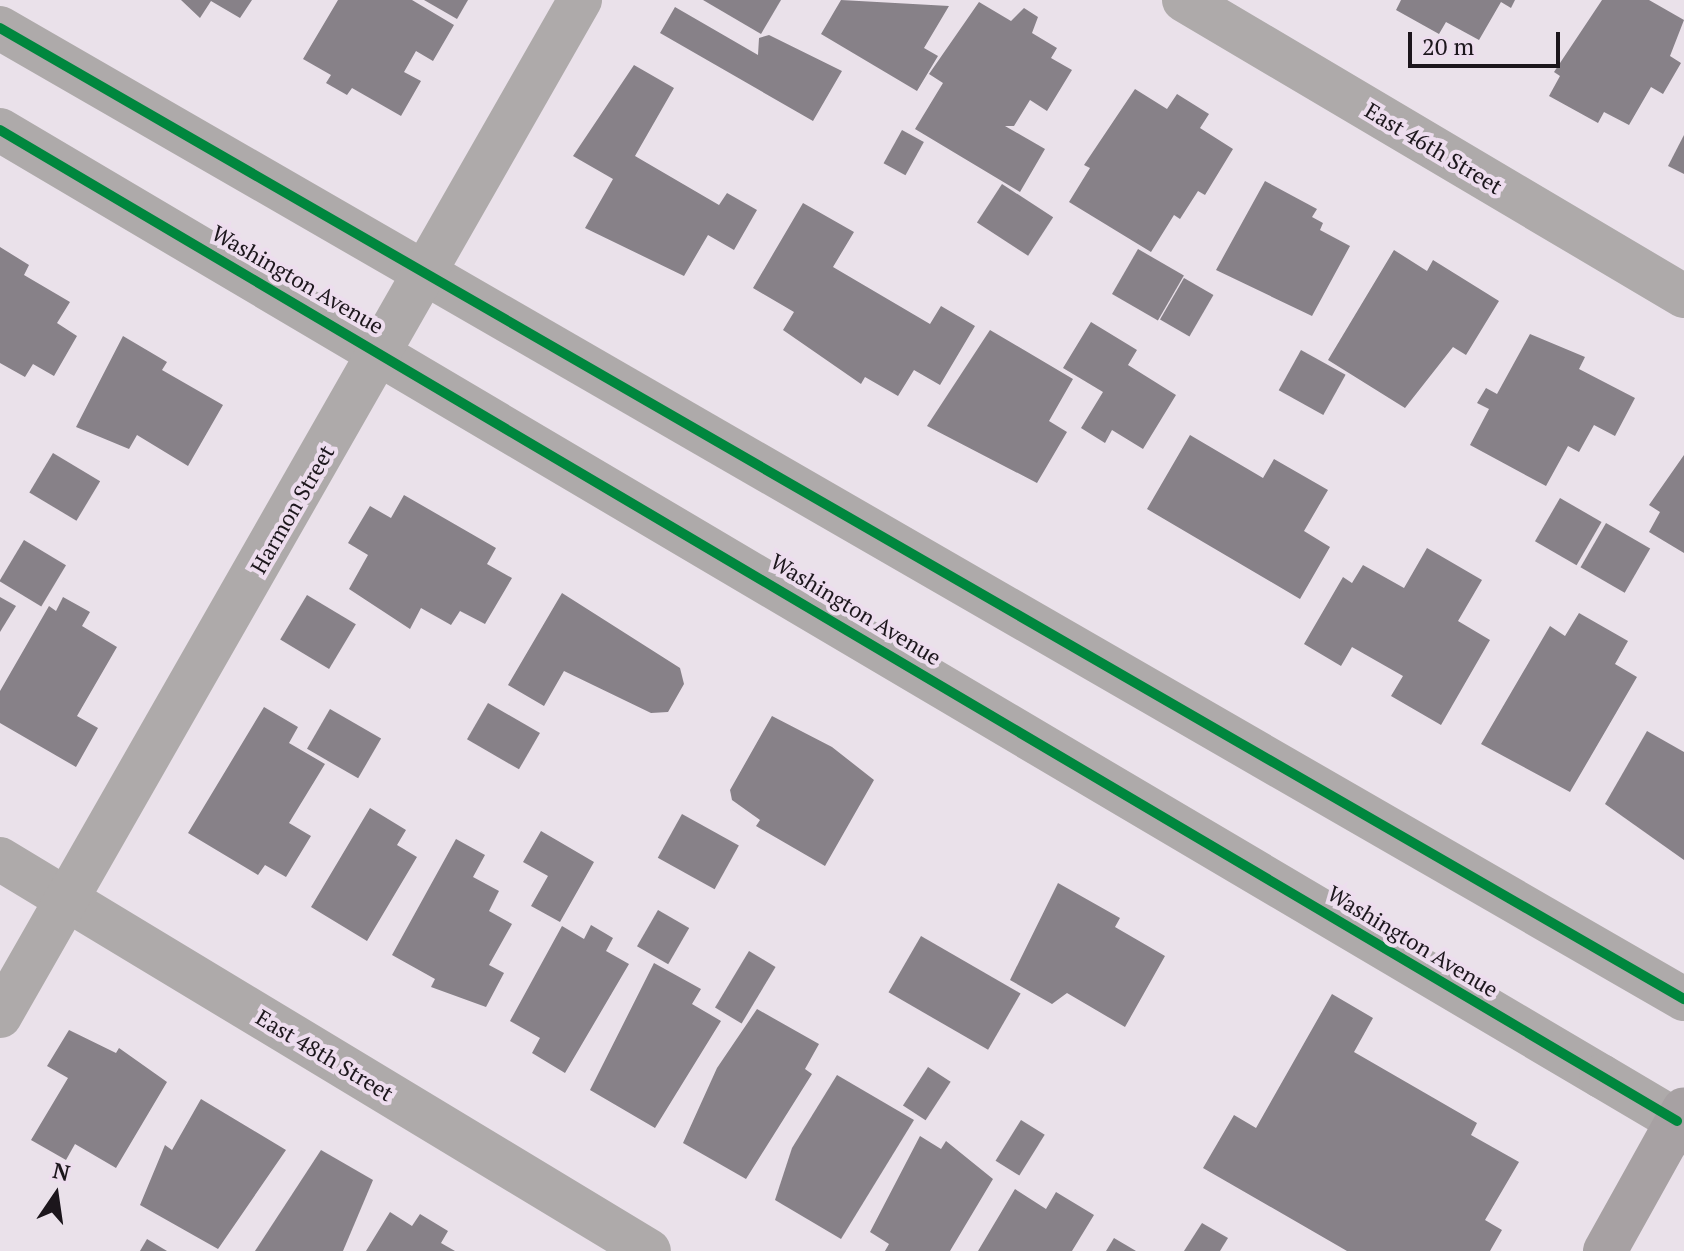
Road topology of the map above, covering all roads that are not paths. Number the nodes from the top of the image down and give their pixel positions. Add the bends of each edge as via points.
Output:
1 (580, 0) edge
2 (1184, 0) edge
3 (0, 28) edge
4 (0, 130) edge
5 (425, 274) junction
6 (1684, 296) edge
7 (383, 351) junction
8 (0, 859) edge
9 (69, 900) junction
10 (1684, 999) edge
11 (0, 1016) edge
12 (1682, 1121) edge
13 (649, 1251) edge
14 (1605, 1251) edge

1 - 5 street, Harmon Street
2 - 6 street, East 46th Street
3 - 5 street
4 - 7 street, Washington Avenue
5 - 7 street, Harmon Street
5 - 10 street
7 - 9 street, Harmon Street
7 - 12 street, Washington Avenue
8 - 9 street, East 48th Street
9 - 11 street, Harmon Street
9 - 13 street, East 48th Street
12 - 14 main road

